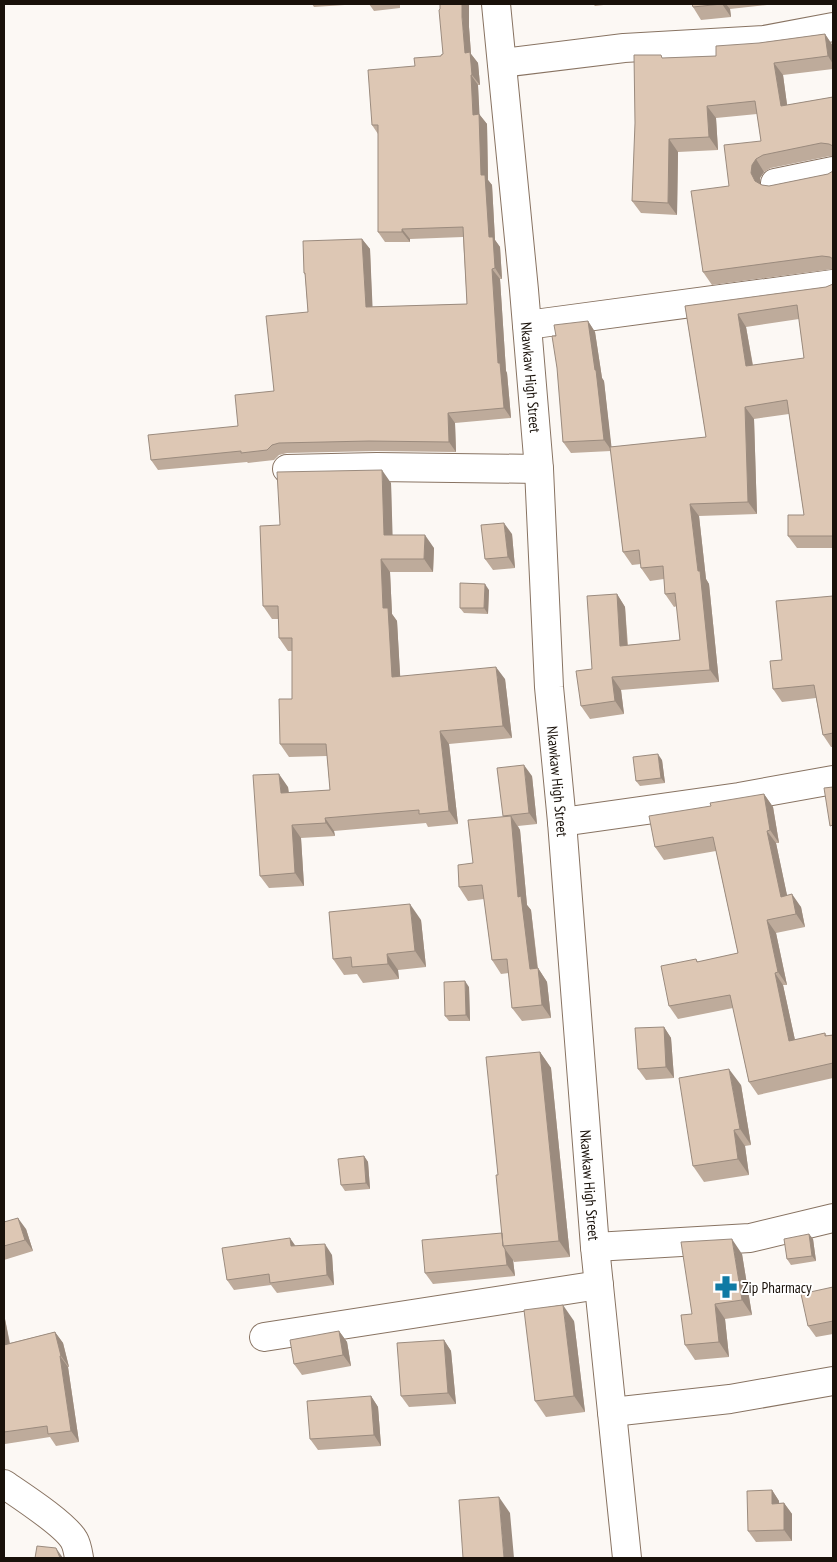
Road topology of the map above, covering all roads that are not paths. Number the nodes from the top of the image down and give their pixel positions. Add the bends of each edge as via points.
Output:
1 (496, 4) edge
2 (833, 27) edge
3 (502, 63) junction
4 (833, 171) edge
5 (775, 183) edge
6 (833, 284) edge
7 (527, 325) junction
8 (539, 468) junction
9 (287, 469) dead end
10 (833, 780) edge
11 (562, 822) junction
12 (833, 1218) edge
13 (595, 1247) junction
14 (599, 1285) junction
15 (264, 1337) dead end
16 (833, 1381) edge
17 (612, 1412) junction
18 (4, 1484) edge
19 (79, 1558) edge
20 (627, 1558) edge

1 - 3 street, Nkawkaw High Street
2 - 3 street via 764,40 624,48
3 - 7 street, Nkawkaw High Street
4 - 5 street
6 - 7 street
7 - 8 street, Nkawkaw High Street
8 - 9 street
8 - 11 street, Nkawkaw High Street via 549,687
10 - 11 street
11 - 13 street, Nkawkaw High Street
12 - 13 street via 750,1238
13 - 14 street, Nkawkaw High Street
14 - 15 street
14 - 17 street, Nkawkaw High Street
16 - 17 street via 730,1399
17 - 20 street, Nkawkaw High Street
18 - 19 street via 60,1525 73,1539

